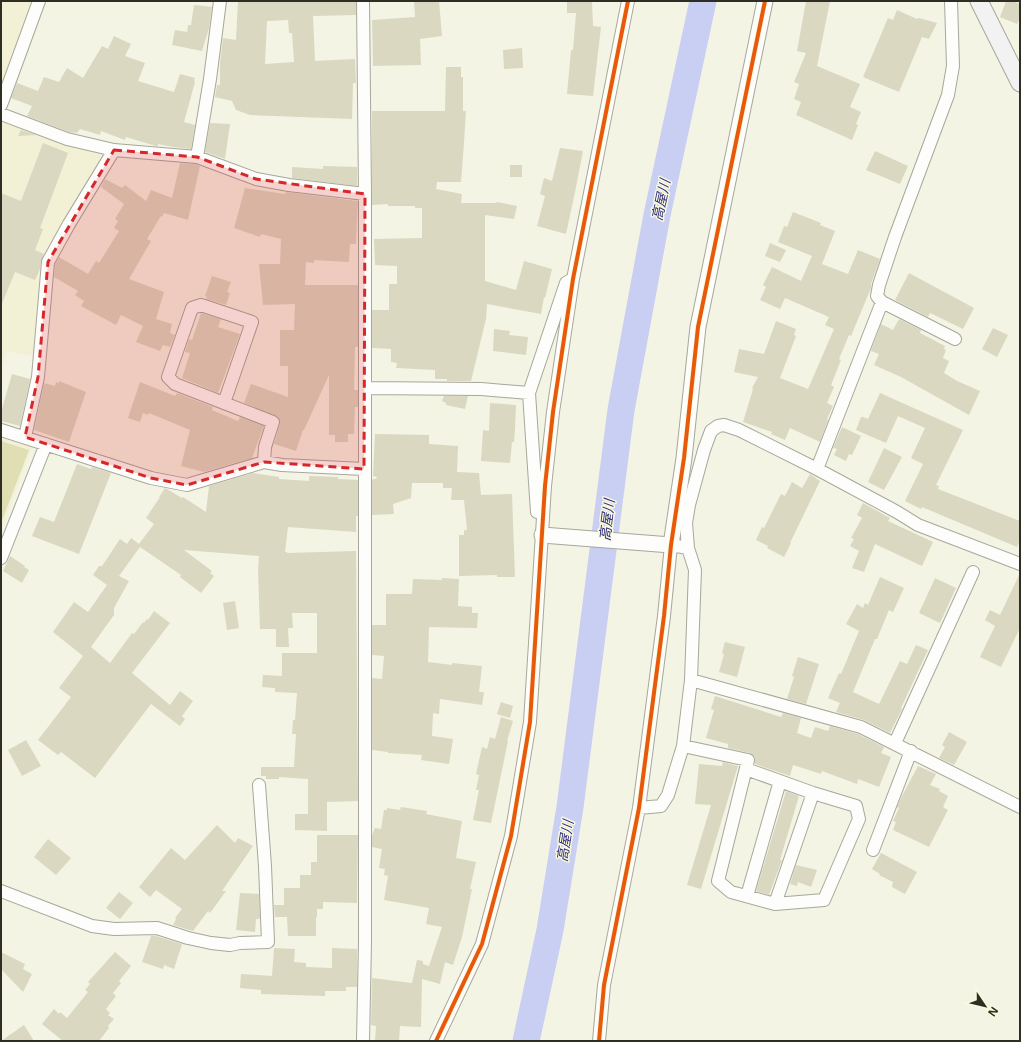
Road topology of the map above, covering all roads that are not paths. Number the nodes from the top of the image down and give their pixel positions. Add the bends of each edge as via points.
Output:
1 (39, 1) edge
2 (220, 1) edge
3 (362, 1) edge
4 (628, 1) edge
5 (765, 1) edge
6 (951, 1) edge
7 (979, 1) edge
8 (1020, 83) edge
9 (1, 105) edge
10 (1, 114) edge
11 (114, 150) junction
12 (197, 157) junction
13 (365, 194) junction
14 (573, 279) junction
15 (882, 302) junction
16 (955, 339) dead end
17 (365, 388) junction
18 (529, 393) junction
19 (224, 403) junction
20 (1, 430) edge
21 (26, 437) junction
22 (46, 444) junction
23 (264, 462) junction
24 (364, 469) junction
25 (817, 469) junction
26 (543, 529) junction
27 (671, 545) junction
28 (688, 548) junction
29 (1, 558) edge
30 (1020, 564) edge
31 (973, 572) dead end
32 (691, 680) junction
33 (895, 743) junction
34 (684, 746) junction
35 (911, 751) junction
36 (746, 769) junction
37 (780, 781) junction
38 (259, 785) dead end
39 (813, 793) junction
40 (1020, 807) edge
41 (638, 808) junction
42 (873, 850) dead end
43 (1, 891) edge
44 (747, 896) junction
45 (775, 904) junction
46 (363, 1041) edge
47 (436, 1041) edge
48 (599, 1041) edge

1 - 9 street
2 - 12 street
3 - 13 street
4 - 14 street
5 - 27 street via 698,327 684,458
6 - 15 street via 953,66 948,96 879,285 877,296
7 - 8 main road
10 - 11 street via 67,138
11 - 12 street
11 - 21 street via 48,262 38,377
12 - 13 street via 256,179
13 - 17 street
14 - 18 street via 566,283
14 - 26 street via 553,412
15 - 16 street
15 - 25 street
17 - 18 street via 481,388
17 - 24 street
18 - 26 street via 537,518
19 - 19 street via 252,322 201,305 192,308 168,377 175,384
19 - 23 street via 273,422 265,447
20 - 21 street
21 - 22 street
22 - 23 street via 152,478 187,485
22 - 29 street
23 - 24 street
24 - 46 street
25 - 28 street via 739,430 724,425 718,426 711,431 704,450 689,505 686,523
25 - 30 street via 918,525
26 - 27 street
26 - 47 street via 530,722 511,836 482,944
27 - 28 street
27 - 41 street
28 - 32 street via 695,570
31 - 33 street
32 - 33 street via 861,727
32 - 34 street
33 - 35 street
34 - 36 street via 748,760
34 - 41 street via 668,795 661,806
35 - 40 street
35 - 42 street
36 - 37 street
36 - 44 street via 718,881 731,892
37 - 39 street
37 - 44 street
38 - 43 street via 268,942 230,945 188,938 157,928 114,929 92,926
39 - 45 street
39 - 45 street via 856,806 859,819 824,900
41 - 48 street via 604,985
44 - 45 street

